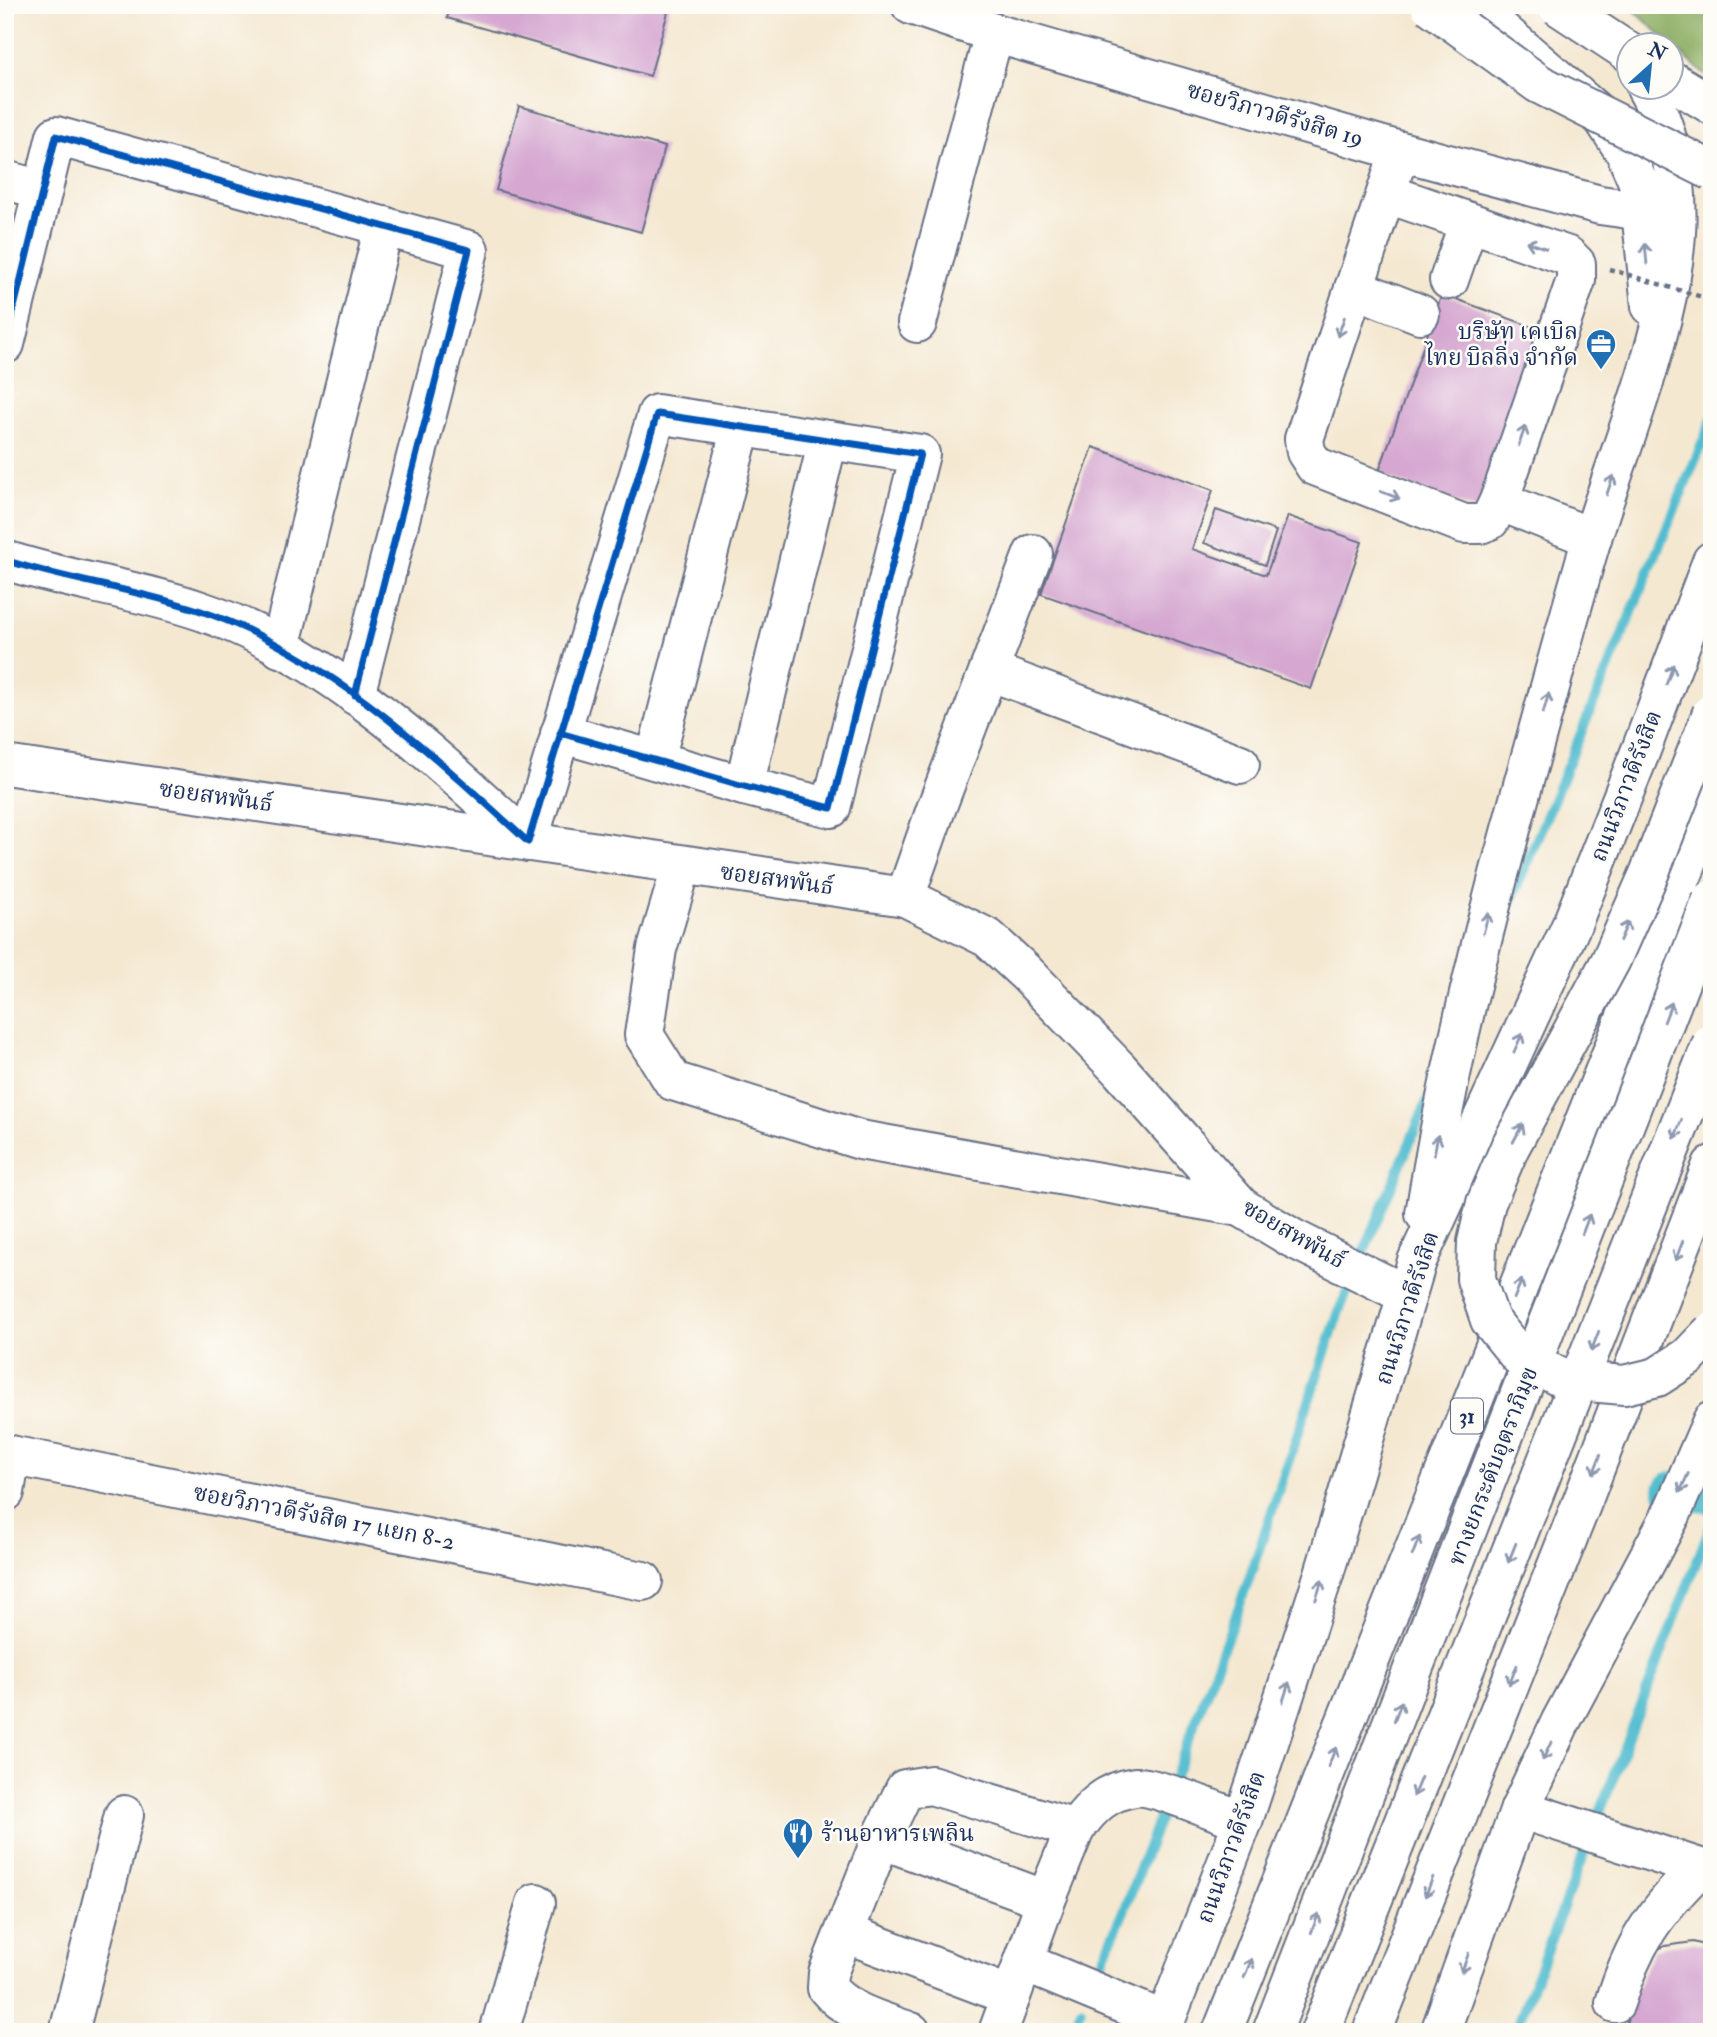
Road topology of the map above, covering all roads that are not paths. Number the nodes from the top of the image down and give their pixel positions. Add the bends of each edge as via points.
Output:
1 (911, 5) edge
2 (1430, 5) edge
3 (1472, 5) edge
4 (1557, 5) edge
5 (1591, 5) edge
6 (993, 33) junction
7 (1616, 38) edge
8 (1616, 44) edge
9 (1686, 90) edge
10 (1652, 102) edge
11 (1712, 105) edge
12 (1400, 151) junction
13 (1712, 171) edge
14 (5, 180) edge
15 (43, 190) junction
16 (1388, 194) junction
17 (1643, 211) junction
18 (1469, 222) junction
19 (384, 226) junction
20 (1450, 280) dead end
21 (1354, 288) junction
22 (1420, 314) dead end
23 (917, 323) dead end
24 (5, 344) edge
25 (1654, 346) junction
26 (741, 427) junction
27 (828, 440) junction
28 (1499, 501) junction
29 (1592, 538) junction
30 (1033, 554) dead end
31 (5, 560) edge
32 (1712, 561) edge
33 (280, 648) junction
34 (989, 671) junction
35 (355, 695) junction
36 (1712, 713) edge
37 (560, 733) junction
38 (655, 760) junction
39 (1240, 764) dead end
40 (5, 765) edge
41 (744, 786) junction
42 (1712, 801) edge
43 (527, 842) junction
44 (682, 865) junction
45 (905, 897) junction
46 (1712, 900) edge
47 (1712, 1043) edge
48 (1712, 1165) edge
49 (1241, 1207) junction
50 (1412, 1278) junction
51 (1712, 1332) edge
52 (1709, 1434) edge
53 (8, 1454) edge
54 (5, 1492) edge
55 (643, 1581) dead end
56 (1520, 1808) junction
57 (124, 1815) dead end
58 (1243, 1821) junction
59 (1075, 1829) junction
60 (881, 1839) junction
61 (1705, 1870) edge
62 (1046, 1900) junction
63 (536, 1903) dead end
64 (845, 1933) junction
65 (1018, 1980) junction
66 (1615, 2003) dead end
67 (1163, 2026) edge
68 (69, 2032) edge
69 (499, 2032) edge
70 (911, 2032) edge
71 (998, 2032) edge
72 (1222, 2032) edge
73 (1272, 2032) edge
74 (1320, 2032) edge
75 (1372, 2032) edge
76 (1440, 2032) edge

1 - 6 main road, ซอยวิภาวดีรังสิต 19
2 - 13 main road, bridge via 1539,84
3 - 17 main road via 1602,117 1625,152 1638,182
4 - 8 main road, bridge
5 - 7 main road
6 - 12 main road, ซอยวิภาวดีรังสิต 19
6 - 23 main road
9 - 11 main road
10 - 25 main road via 1664,131 1678,208 1671,274
12 - 16 main road
12 - 17 main road, ซอยวิภาวดีรังสิต 19 via 1600,205
14 - 15 main road
15 - 19 main road via 56,136
15 - 24 main road
16 - 18 main road
16 - 21 main road
25 -> 17 main road
18 - 20 main road
28 -> 18 main road via 1576,280 1576,264 1568,256
19 - 33 main road
19 - 35 main road via 468,250
21 - 22 main road
21 -> 28 main road via 1304,439 1315,466 1464,524 1490,520
29 -> 25 main road
26 - 27 main road
26 - 37 main road via 657,414
26 - 38 main road
27 - 41 main road
27 - 41 main road via 920,454 831,808
28 - 29 main road
50 -> 29 main road via 1440,1124 1484,930
30 - 34 main road
31 - 33 main road via 200,611
50 -> 32 main road, ถนนวิภาวดีรังสิต via 1572,923
33 - 35 main road
34 - 39 main road
34 - 45 main road
35 - 43 main road via 440,761
51 -> 36 main road, bridge via 1688,1357 1657,1377 1624,1385 1565,1380 1519,1356 1490,1320 1476,1279 1477,1242 1486,1203 1510,1147 1611,960
37 - 38 main road
37 - 43 main road
38 - 41 main road
40 - 43 main road, ซอยสหพันธ์
72 -> 42 main road, 31
43 - 44 main road, ซอยสหพันธ์
44 - 45 main road, ซอยสหพันธ์
44 - 49 main road via 657,949 644,1035 673,1081 860,1140
45 - 49 main road, ซอยสหพันธ์ via 988,938 1026,973 1119,1069
73 -> 46 main road, ทางยกระดับอุตราภิมุข / 31, bridge
47 -> 74 main road, ทางยกระดับอุตราภิมุข, bridge
48 -> 75 main road
49 - 50 main road, ซอยสหพันธ์ via 1357,1270
58 -> 50 main road, ถนนวิภาวดีรังสิต via 1324,1574
52 -> 56 main road
53 - 54 main road
53 - 55 main road, ซอยวิภาวดีรังสิต 17 แยก 8-2
56 - 61 main road
56 -> 76 main road
57 - 68 main road
58 - 59 main road via 1138,1786 1112,1793 1091,1808
58 - 67 main road, ถนนวิภาวดีรังสิต
59 - 60 main road via 931,1785 905,1789
59 - 62 main road
60 - 62 main road
60 - 64 main road
61 - 66 main road via 1666,1900 1642,1935
62 - 65 main road
63 - 69 main road
64 - 65 main road
64 - 70 main road via 828,1973 827,1988 857,2012
65 - 67 main road
65 - 71 main road

